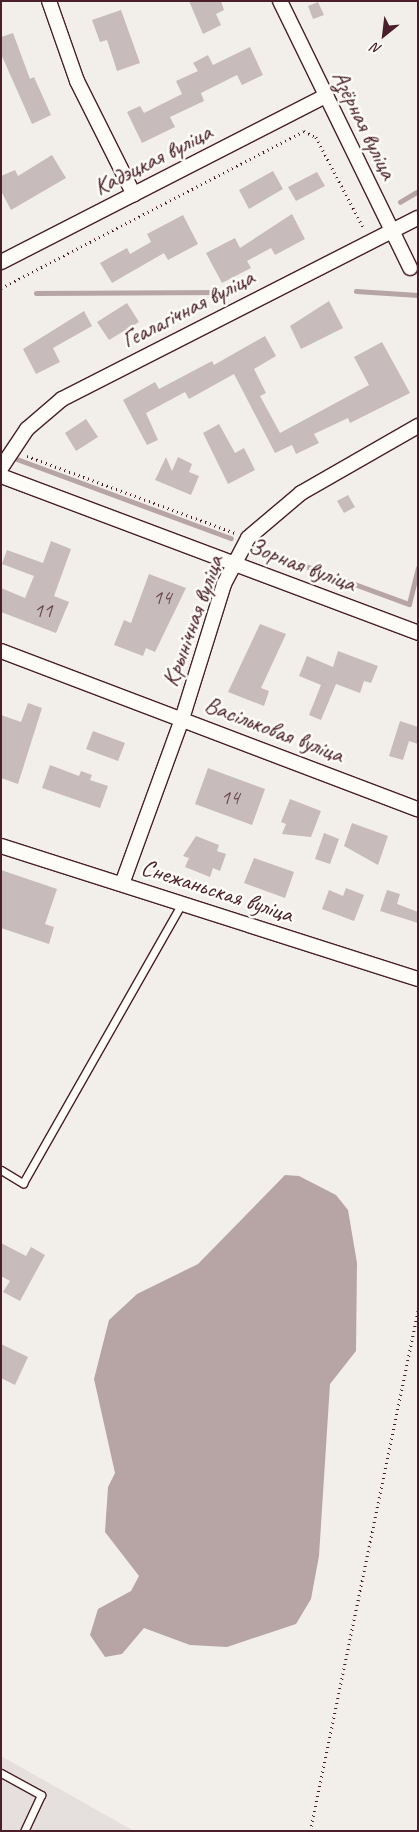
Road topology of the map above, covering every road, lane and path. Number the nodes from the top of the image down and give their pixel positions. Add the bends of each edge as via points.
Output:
1 (49, 1) edge
2 (280, 1) edge
3 (325, 96) junction
4 (134, 195) junction
5 (418, 218) edge
6 (391, 232) junction
7 (371, 243) junction
8 (1, 262) edge
9 (410, 268) dead end
10 (1, 288) edge
11 (418, 426) edge
12 (11, 450) junction
13 (1, 468) edge
14 (1, 476) edge
15 (248, 538) junction
16 (235, 564) junction
17 (418, 633) edge
18 (1, 651) edge
19 (182, 719) junction
20 (418, 809) edge
21 (1, 846) edge
22 (122, 884) junction
23 (183, 903) junction
24 (418, 980) edge
25 (1, 1170) edge
26 (418, 1310) edge
27 (1, 1773) edge
28 (24, 1831) edge
29 (310, 1831) edge

1 - 4 street via 77,81
2 - 3 street, Азёрная вуліца
3 - 4 street, Кадэцкая вуліца
3 - 6 street, Азёрная вуліца
4 - 8 street, Кадэцкая вуліца
5 - 6 street, Геалагічная вуліца
6 - 7 street, Геалагічная вуліца
6 - 9 street, Азёрная вуліца
7 - 10 path via 316,137 304,131
7 - 12 street, Геалагічная вуліца via 62,399 27,429
11 - 15 street, Крынічная вуліца via 301,492
12 - 13 street, Геалагічная вуліца
12 - 15 path
14 - 16 street, Зорная вуліца
15 - 16 street, Крынічная вуліца
16 - 17 street, Зорная вуліца
16 - 19 street, Крынічная вуліца via 224,584
18 - 19 street, Васільковая вуліца
19 - 20 street, Васільковая вуліца
19 - 22 street, Крынічная вуліца
21 - 22 street, Снежаньская вуліца
22 - 23 street, Снежаньская вуліца
23 - 24 street, Снежаньская вуліца
23 - 25 lane via 23,1183
26 - 29 path
27 - 28 lane via 40,1795

